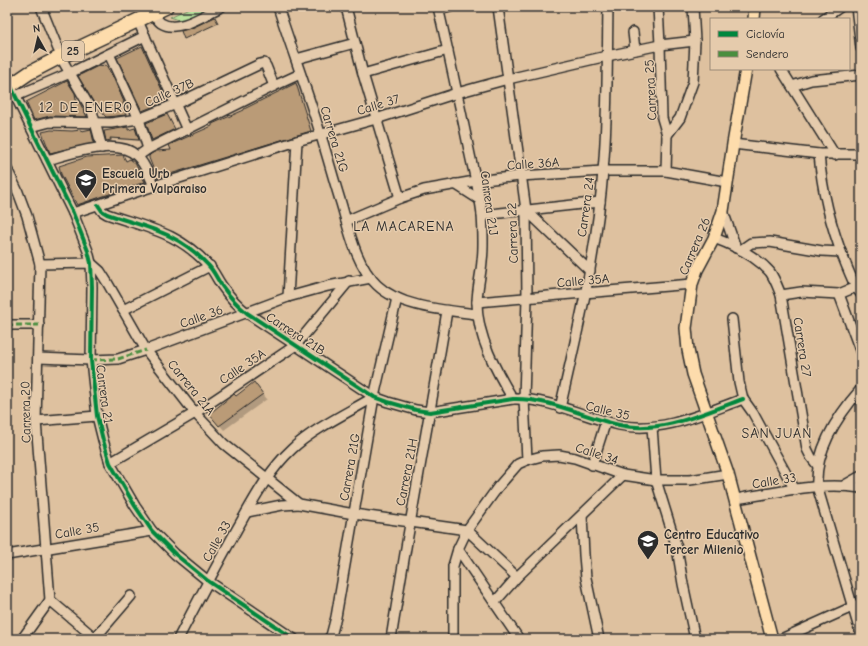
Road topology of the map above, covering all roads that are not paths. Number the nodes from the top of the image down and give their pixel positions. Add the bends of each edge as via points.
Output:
1 (41, 7) edge
2 (166, 7) edge
3 (221, 7) edge
4 (278, 7) edge
5 (346, 7) edge
6 (450, 7) edge
7 (498, 7) edge
8 (608, 7) edge
9 (658, 7) edge
10 (693, 7) edge
11 (755, 7) edge
12 (840, 7) edge
13 (856, 7) edge
14 (438, 8) edge
15 (153, 13) junction
16 (754, 18) edge
17 (824, 18) edge
18 (138, 21) junction
19 (633, 32) dead end
20 (145, 36) junction
21 (694, 41) junction
22 (355, 43) junction
23 (660, 45) junction
24 (861, 48) edge
25 (58, 49) dead end
26 (448, 50) junction
27 (635, 50) junction
28 (108, 54) junction
29 (607, 56) junction
30 (296, 59) junction
31 (64, 63) dead end
32 (746, 70) edge
33 (782, 70) edge
34 (70, 73) junction
35 (300, 74) junction
36 (363, 74) junction
37 (861, 75) edge
38 (508, 79) junction
39 (9, 85) edge
40 (274, 86) junction
41 (792, 86) junction
42 (457, 93) junction
43 (176, 104) junction
44 (139, 119) junction
45 (376, 119) junction
46 (96, 123) junction
47 (31, 127) junction
48 (187, 130) junction
49 (320, 134) junction
50 (667, 135) junction
51 (297, 141) junction
52 (733, 144) junction
53 (102, 148) junction
54 (148, 149) junction
55 (819, 154) junction
56 (861, 154) edge
57 (835, 155) junction
58 (138, 156) junction
59 (47, 160) junction
60 (7, 169) edge
61 (603, 171) junction
62 (666, 171) junction
63 (520, 176) junction
64 (475, 180) junction
65 (727, 182) junction
66 (455, 184) junction
67 (154, 186) junction
68 (400, 198) junction
69 (480, 200) junction
70 (600, 202) junction
71 (98, 205) junction
72 (526, 210) junction
73 (723, 211) junction
74 (74, 213) junction
75 (482, 215) junction
76 (346, 221) junction
77 (714, 238) junction
78 (738, 249) junction
79 (841, 252) junction
80 (91, 263) junction
81 (40, 264) junction
82 (210, 266) junction
83 (590, 272) junction
84 (371, 278) junction
85 (349, 282) junction
86 (692, 284) junction
87 (858, 290) edge
88 (586, 293) junction
89 (839, 294) junction
90 (781, 295) junction
91 (288, 297) junction
92 (397, 298) junction
93 (527, 298) junction
94 (477, 302) junction
95 (123, 310) junction
96 (448, 311) junction
97 (247, 313) junction
98 (477, 314) junction
99 (732, 318) dead end
100 (7, 325) edge
101 (39, 325) junction
102 (296, 345) junction
103 (146, 350) junction
104 (861, 352) edge
105 (38, 358) junction
106 (91, 360) junction
107 (861, 389) edge
108 (374, 396) junction
109 (524, 398) junction
110 (513, 399) junction
111 (743, 399) junction
112 (560, 408) junction
113 (430, 412) junction
114 (707, 412) junction
115 (195, 413) junction
116 (97, 416) junction
117 (36, 421) junction
118 (606, 421) junction
119 (652, 427) junction
120 (527, 460) junction
121 (110, 463) junction
122 (592, 464) junction
123 (818, 466) junction
124 (728, 474) junction
125 (623, 475) junction
126 (861, 476) edge
127 (267, 478) junction
128 (656, 480) junction
129 (845, 485) junction
130 (818, 486) junction
131 (861, 488) edge
132 (795, 490) junction
133 (735, 499) junction
134 (299, 504) junction
135 (247, 512) junction
136 (354, 514) junction
137 (582, 515) junction
138 (410, 521) junction
139 (467, 530) junction
140 (152, 531) junction
141 (46, 549) junction
142 (458, 549) junction
143 (7, 556) edge
144 (517, 577) junction
145 (208, 580) junction
146 (131, 596) dead end
147 (50, 600) junction
148 (495, 602) junction
149 (861, 602) edge
150 (852, 606) junction
151 (861, 635) edge
152 (22, 639) edge
153 (95, 639) edge
154 (178, 639) edge
155 (294, 639) edge
156 (328, 639) edge
157 (391, 639) edge
158 (453, 639) edge
159 (519, 639) edge
160 (599, 639) edge
161 (695, 639) edge
162 (772, 639) edge
163 (782, 639) edge

1 - 25 street
2 - 15 highway, 25
3 - 15 street via 183,25 175,26 167,26 160,22
4 - 30 street, Carrera 21G
5 - 22 street
6 - 14 street
7 - 38 street, Carrera 22
8 - 29 street, Carrera 24
9 - 23 street, Carrera 25
10 - 21 street
11 - 16 main road
12 - 17 street
13 - 24 street
14 - 26 street, Carrera 21J
15 - 18 highway, 25
18 - 20 street
18 - 39 highway, 25 via 58,58
19 - 27 street
20 - 28 street
20 - 43 street
21 - 23 street, Calle 37
21 - 50 street via 693,82 680,118
22 - 30 street
22 - 36 street
23 - 27 street, Calle 37
23 - 50 street, Carrera 25 via 662,118
26 - 36 street
26 - 42 street, Carrera 21J
27 - 29 street, Calle 37
28 - 34 street
28 - 44 street
29 - 38 street, Calle 37
29 - 61 street, Carrera 24
30 - 35 street, Carrera 21G
31 - 34 street
32 - 52 main road, Carrera 26
33 - 41 street
34 - 39 street
34 - 46 street
35 - 40 street
35 - 49 street, Carrera 21G
36 - 45 street
37 - 41 street via 811,80
38 - 42 street, Calle 37
38 - 63 street, Carrera 22
39 - 47 street, Carrera 21
40 - 43 street, Calle 37B via 266,66 260,64
40 - 48 street
41 - 57 street
42 - 45 street, Calle 37
42 - 64 street, Carrera 21J
43 - 44 street, Calle 37B
43 - 48 street
44 - 46 street, Calle 37B
44 - 54 street
45 - 49 street, Calle 37
45 - 68 street
46 - 47 street, Calle 37B via 50,122
46 - 53 street
47 - 59 street, Carrera 21
48 - 54 street
49 - 51 street, Calle 37
49 - 76 street, Carrera 21G
50 - 62 street, Carrera 25
51 - 67 street, Calle 37
51 - 91 street
52 - 55 street
52 - 65 main road, Carrera 26
53 - 58 street via 124,148
53 - 59 street
54 - 58 street
55 - 57 street
55 - 79 street via 823,190
56 - 57 street
58 - 67 street
59 - 74 street, Carrera 21
60 - 81 street, Carrera 20 via 27,216
61 - 62 street, Calle 36A
61 - 63 street, Calle 36A
61 - 70 street, Carrera 24
62 - 65 street, Calle 36A
63 - 64 street, Calle 36A
63 - 72 street, Carrera 22
64 - 66 street, Calle 36A
64 - 69 street, Carrera 21J
65 - 73 main road, Carrera 26
66 - 68 street, Calle 36A
66 - 69 street
67 - 71 street, Calle 37
68 - 76 street, Calle 36A
69 - 75 street, Carrera 21J
70 - 72 street
70 - 83 street, Carrera 24
71 - 74 street, Calle 37
71 - 82 street, Carrera 21B via 108,214 176,238
72 - 75 street
72 - 83 street
72 - 93 street, Carrera 22
73 - 77 main road, Carrera 26
73 - 78 street
74 - 80 street, Carrera 21
75 - 94 street, Carrera 21J via 482,261
76 - 84 street, Carrera 21G via 361,262
77 - 78 street, Carrera 27
77 - 86 main road, Carrera 26
78 - 79 street via 751,243 770,242
78 - 90 street, Carrera 27 via 763,265 771,274
79 - 87 street
80 - 81 street
80 - 95 street, Carrera 21A via 100,272
80 - 106 street, Carrera 21
81 - 101 street, Carrera 20
82 - 95 street
82 - 97 street, Carrera 21B via 229,296
83 - 88 street, Carrera 24
84 - 85 street, Calle 36
84 - 92 street via 385,292
85 - 91 street, Calle 36
85 - 102 street, Calle 35A
86 - 88 street, Calle 35A
86 - 114 main road, Carrera 26 via 686,328 688,350 693,374
87 - 89 street
88 - 93 street, Calle 35A
88 - 112 street, Carrera 24
89 - 90 street via 801,292
89 - 104 street
90 - 123 street, Carrera 27 via 805,440 807,449
91 - 97 street, Calle 36
92 - 96 street
92 - 108 street, Carrera 21G
93 - 94 street, Calle 35A
93 - 109 street, Carrera 22
94 - 98 street, Carrera 21J
95 - 103 street, Carrera 21A
96 - 98 street
96 - 113 street, Carrera 21H
97 - 102 street, Carrera 21B
97 - 103 street, Calle 36
98 - 110 street, Carrera 21J via 492,360
99 - 111 street
100 - 101 street
101 - 105 street, Carrera 20
102 - 108 street, Carrera 21B
102 - 115 street, Calle 35A
103 - 106 street, Calle 36 via 118,359
103 - 115 street, Carrera 21A
105 - 106 street, Calle 36
105 - 117 street, Carrera 20
106 - 116 street, Carrera 21
107 - 123 street via 832,431
108 - 113 street, Carrera 21B via 401,406
108 - 127 street, Calle 33 via 306,438 284,457
108 - 136 street, Carrera 21G
109 - 110 street, Calle 35
109 - 112 street, Calle 35
109 - 120 street, Carrera 22
110 - 113 street, Carrera 21B
111 - 114 street, Calle 35
111 - 132 street
112 - 118 street, Calle 35
113 - 138 street, Carrera 21H
114 - 119 street, Calle 35
114 - 124 main road, Carrera 26
115 - 121 street, Calle 35A
115 - 127 street, Carrera 21A via 224,444
116 - 117 street
116 - 121 street, Carrera 21
117 - 141 street, Carrera 20
118 - 119 street, Calle 35 via 634,427
118 - 122 street
119 - 128 street
120 - 122 street, Calle 34 via 559,455
120 - 139 street, Calle 34 via 518,464 508,474
121 - 140 street, Carrera 21
122 - 125 street, Calle 34
123 - 130 street
124 - 128 street, Calle 34 via 690,480
124 - 133 main road, Carrera 26
125 - 128 street, Calle 34
125 - 137 street
126 - 129 street
127 - 134 street, Carrera 21A
127 - 135 street, Calle 33
128 - 161 street via 677,548
129 - 130 street, Calle 33
129 - 131 street, Calle 33
130 - 132 street, Calle 33
130 - 150 street
132 - 133 street, Calle 33
133 - 162 main road, Carrera 26
134 - 135 street, Carrera 21A
134 - 136 street, Carrera 21A
135 - 145 street, Calle 33
136 - 138 street, Carrera 21A
136 - 156 street, Carrera 21G via 336,617
137 - 144 street
137 - 160 street via 586,578
138 - 139 street, Carrera 21A
138 - 157 street, Carrera 21H
139 - 142 street
139 - 144 street
140 - 141 street, Calle 35
140 - 145 street, Carrera 21 via 175,554
141 - 143 street, Calle 35
141 - 147 street, Carrera 20
142 - 148 street
142 - 158 street via 453,566
144 - 148 street
145 - 154 street, Calle 33
145 - 155 street, Carrera 21
146 - 153 street
147 - 152 street
147 - 153 street
148 - 159 street
149 - 150 street
150 - 151 street
150 - 163 street

